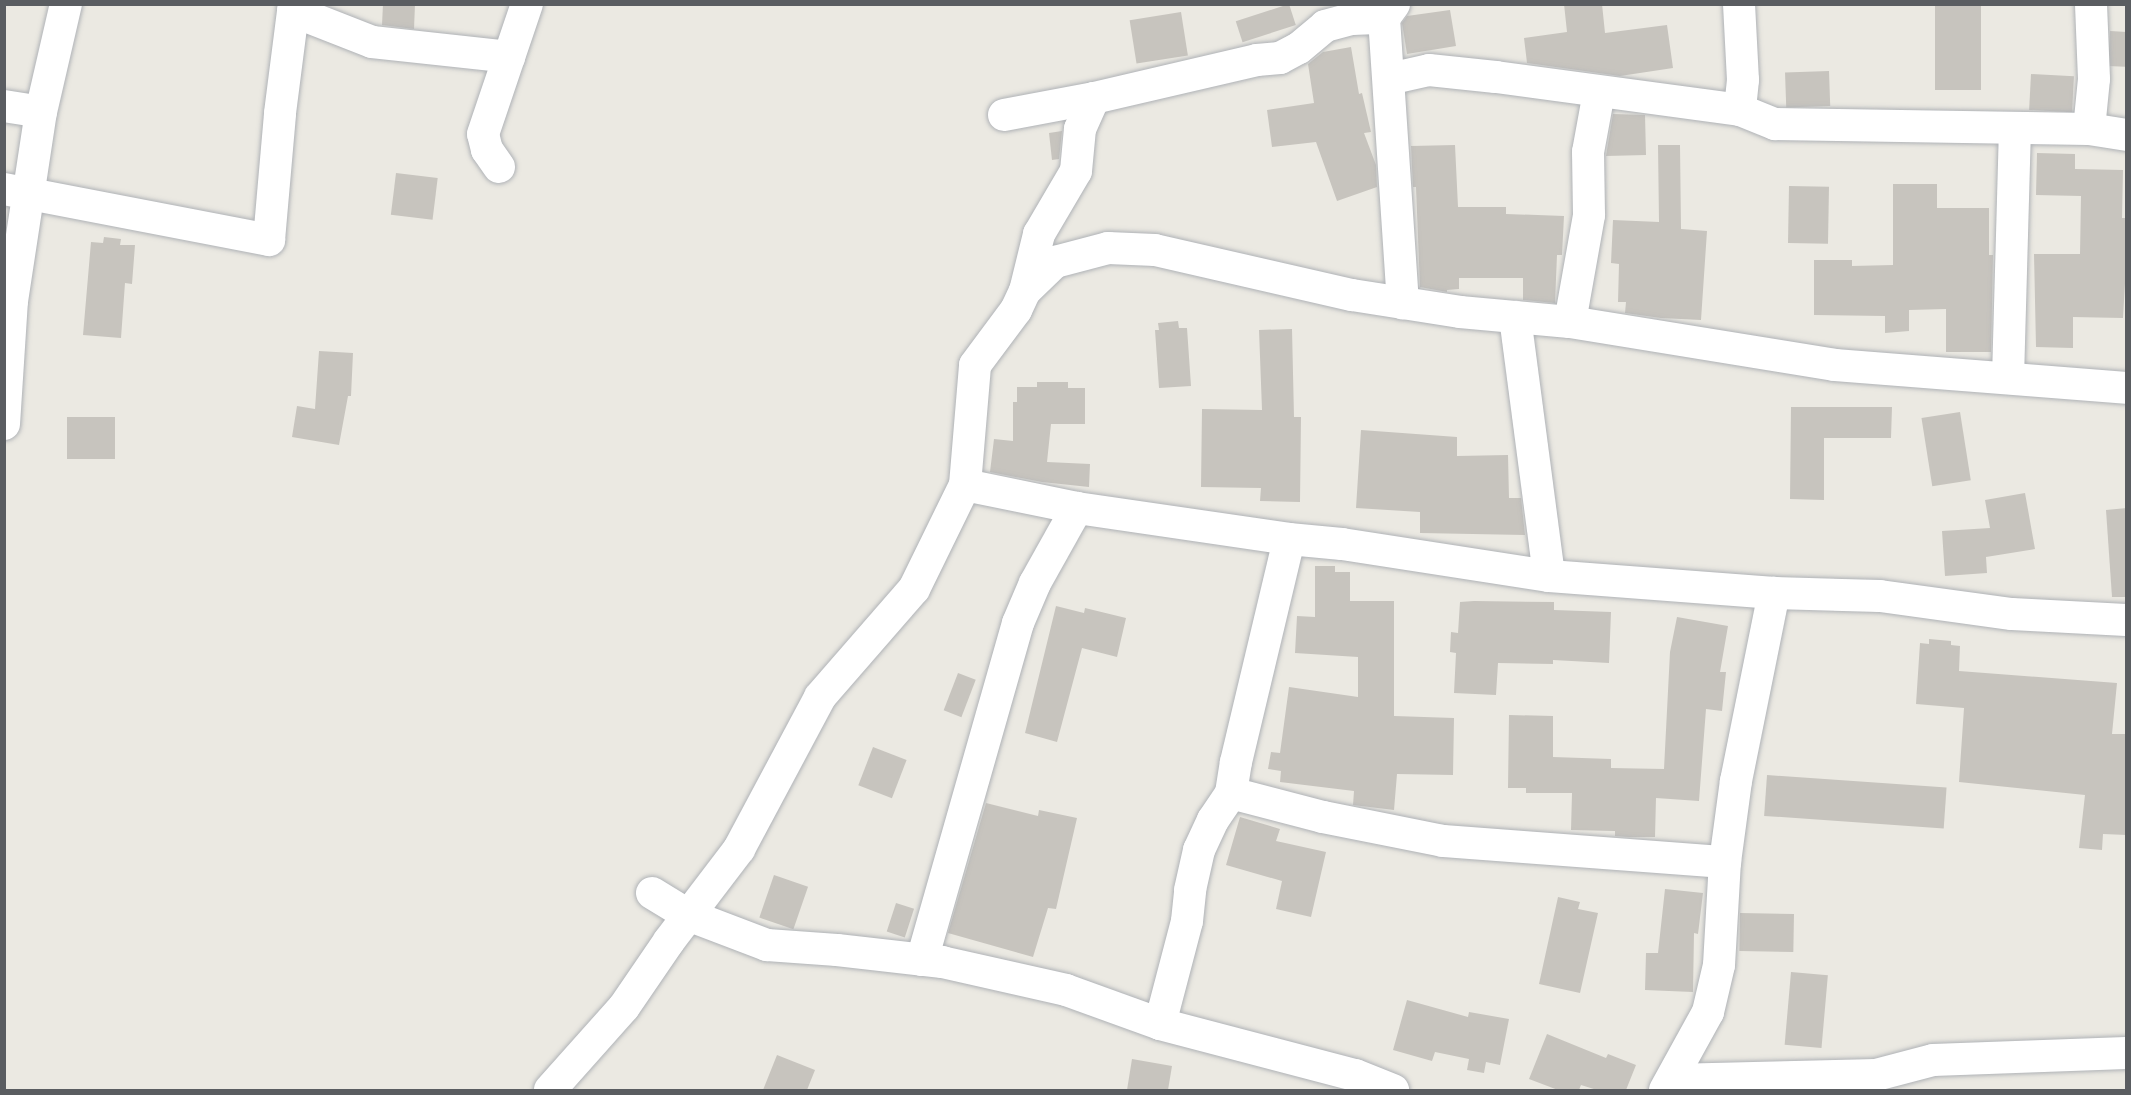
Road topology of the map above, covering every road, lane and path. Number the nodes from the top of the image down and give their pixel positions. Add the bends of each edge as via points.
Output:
1 (66, 4) edge
2 (527, 4) edge
3 (1739, 4) edge
4 (2091, 4) edge
5 (294, 8) edge
6 (1389, 11) edge
7 (509, 57) junction
8 (1389, 79) junction
9 (1599, 92) junction
10 (1094, 98) junction
11 (4, 106) edge
12 (1740, 110) junction
13 (41, 112) junction
14 (1004, 115) dead end
15 (2015, 129) junction
16 (2089, 129) junction
17 (2127, 135) edge
18 (498, 167) dead end
19 (17, 191) edge
20 (1025, 291) junction
21 (1403, 303) junction
22 (1515, 317) junction
23 (1570, 322) junction
24 (2008, 378) junction
25 (2127, 388) edge
26 (4, 424) edge
27 (965, 485) junction
28 (1077, 508) junction
29 (1289, 539) junction
30 (1549, 576) junction
31 (1774, 593) junction
32 (2127, 620) edge
33 (1231, 793) junction
34 (1725, 862) junction
35 (652, 893) dead end
36 (688, 915) junction
37 (922, 960) junction
38 (1160, 1024) junction
39 (2127, 1053) edge
40 (1876, 1083) edge
41 (1668, 1085) edge
42 (550, 1090) edge
43 (1393, 1090) edge

1 - 13 street
2 - 7 street
3 - 12 street via 1743,80
4 - 16 street via 2094,79
5 - 7 street via 372,42
5 - 19 street via 280,113 270,240
6 - 8 street
6 - 10 street via 1325,26 1280,58
7 - 18 street via 483,134
8 - 9 street via 1429,70
8 - 21 street
9 - 12 street
9 - 23 street via 1588,152 1589,215
10 - 14 street
10 - 20 street via 1080,129 1076,171 1039,234
11 - 13 street
12 - 15 street via 1775,124
13 - 19 street
15 - 16 street
15 - 24 street
16 - 17 street
19 - 26 street
20 - 21 street via 1055,262 1108,248 1155,250
20 - 27 street via 1016,310 975,365
21 - 22 street
22 - 23 street
22 - 30 street
23 - 24 street via 1835,365
24 - 25 street
27 - 28 street
27 - 36 street via 914,589 820,697 739,849
28 - 29 street
28 - 37 street via 1035,583 1018,623
29 - 30 street
29 - 33 street
30 - 31 street
31 - 32 street via 1880,596 2012,614
31 - 34 street via 1736,781
33 - 34 street via 1323,817 1443,841
33 - 38 street via 1199,850 1187,921
34 - 41 street via 1719,965 1708,1012
35 - 36 street
36 - 37 street via 767,945
36 - 42 street via 624,1007
37 - 38 street via 1066,990
38 - 43 street via 1355,1076
39 - 40 street via 1933,1060
40 - 41 street

